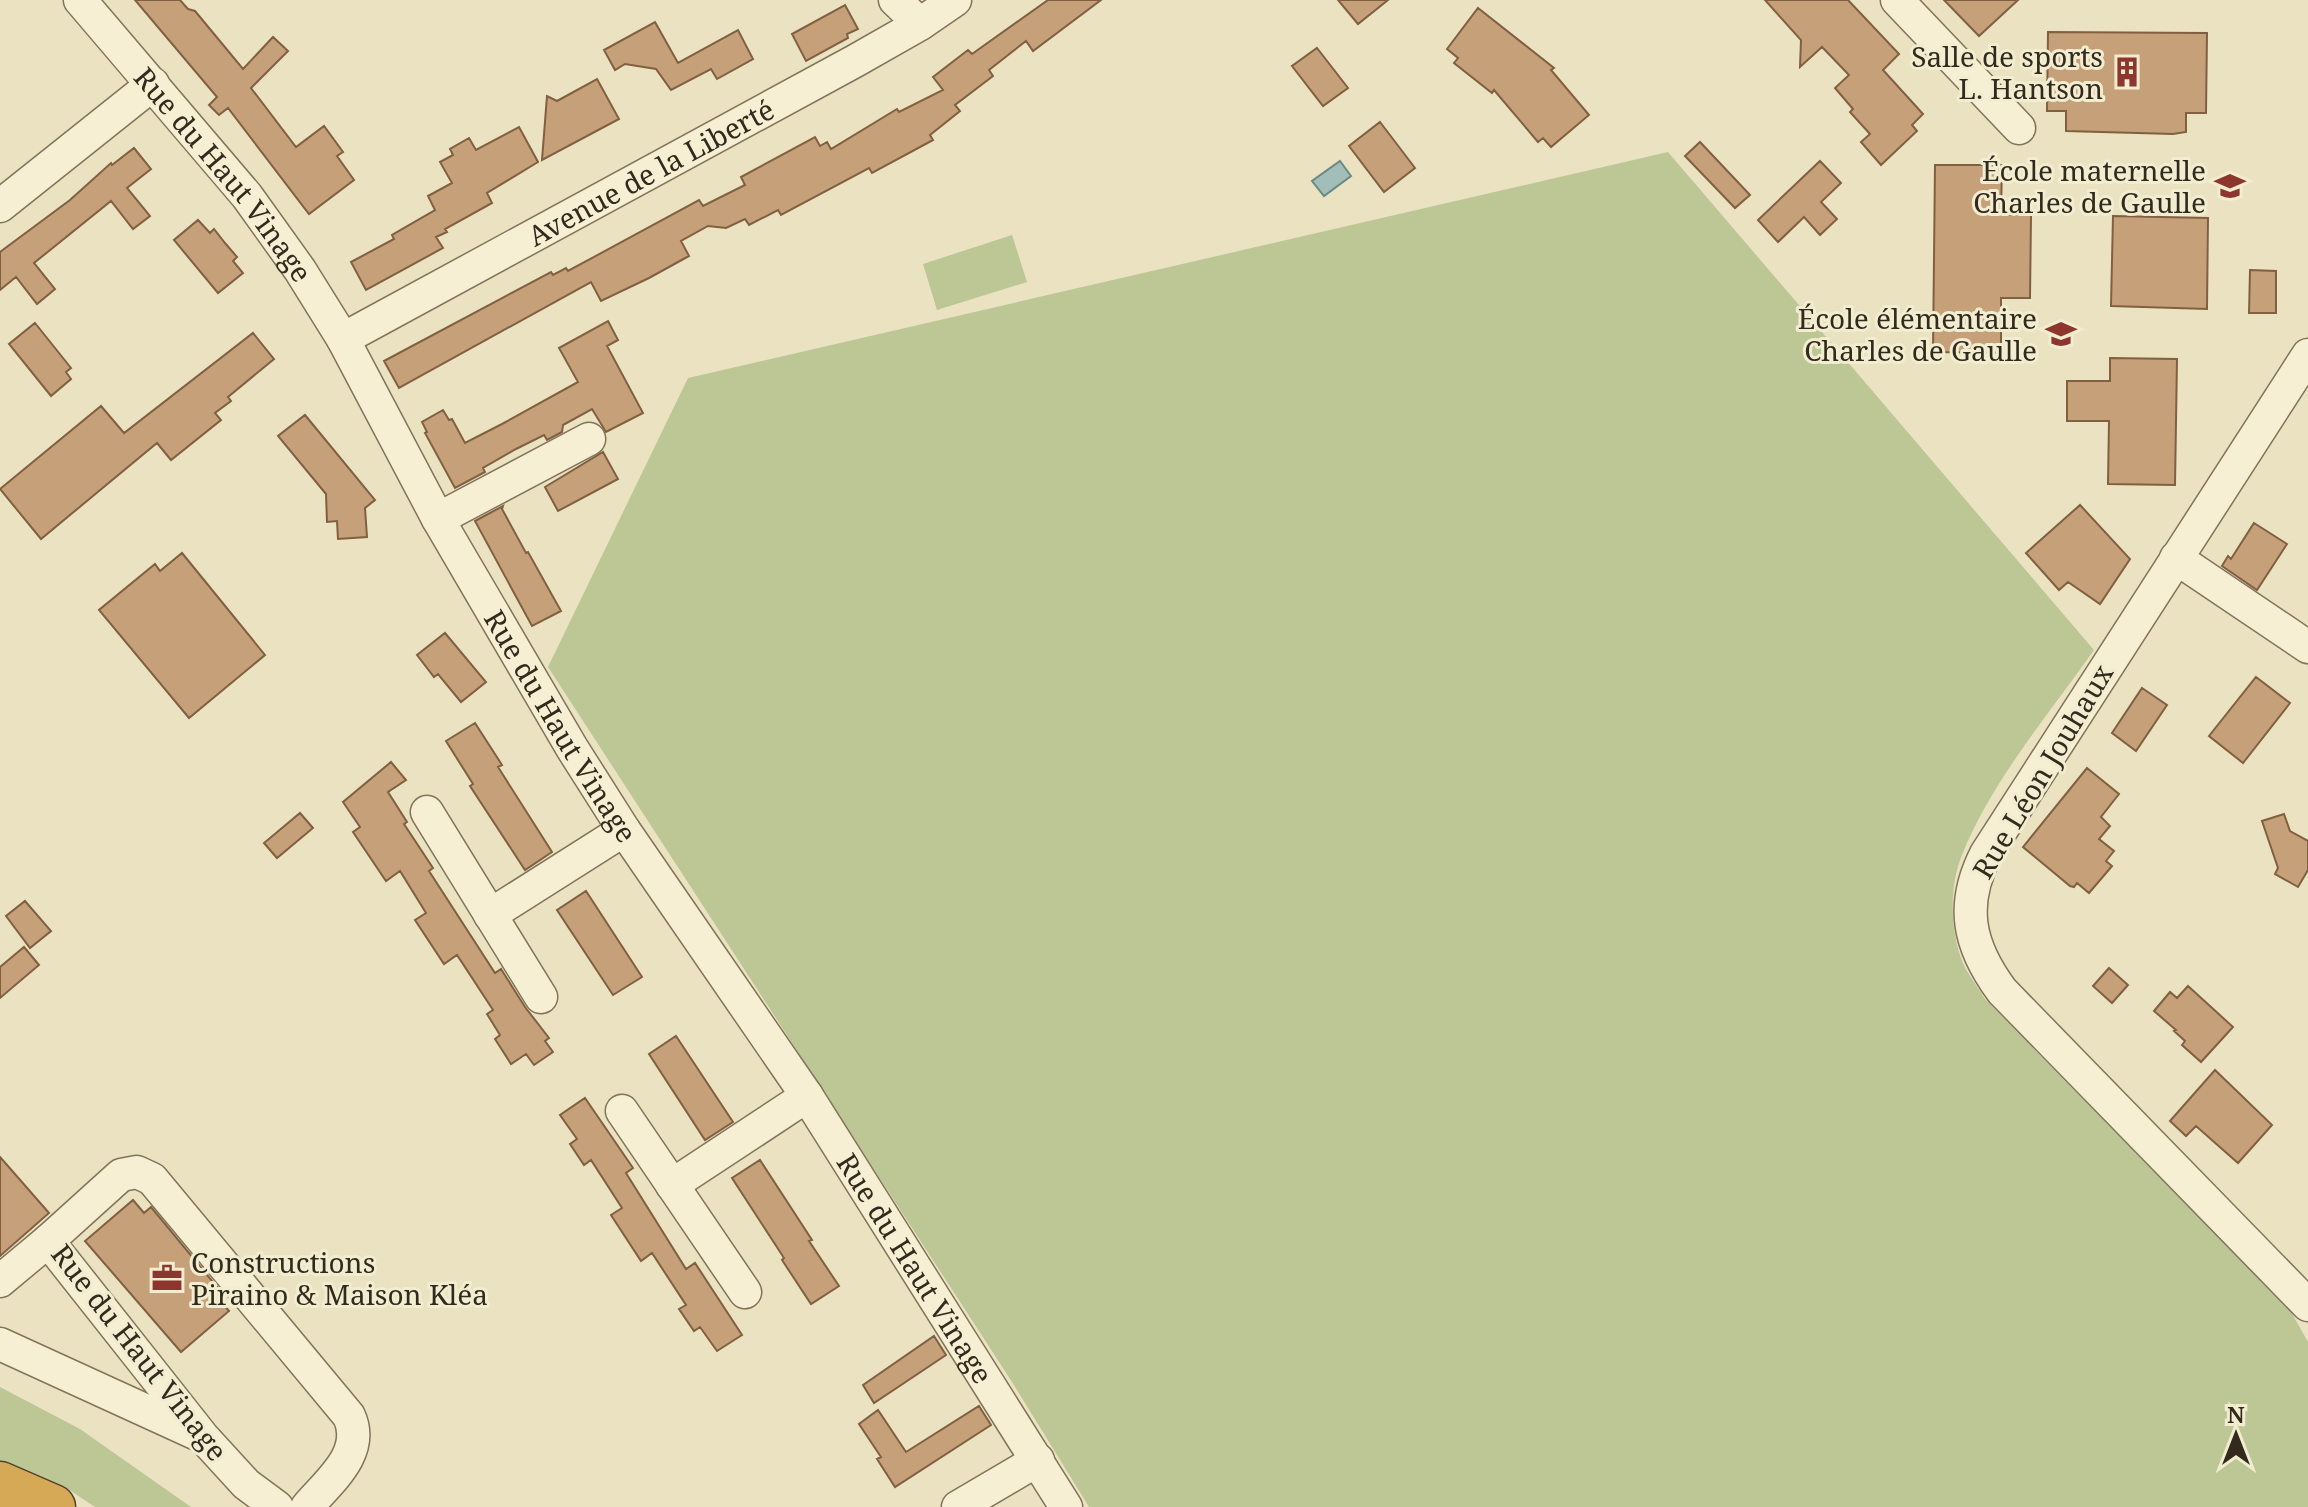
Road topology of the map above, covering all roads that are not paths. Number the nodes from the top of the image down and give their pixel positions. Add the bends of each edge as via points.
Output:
1 (895, 0) edge
2 (955, 0) edge
3 (1897, 0) edge
4 (93, 5) edge
5 (920, 24) junction
6 (153, 84) junction
7 (2019, 128) dead end
8 (0, 206) edge
9 (343, 339) junction
10 (2308, 355) edge
11 (589, 439) dead end
12 (438, 519) junction
13 (2176, 558) junction
14 (2308, 647) edge
15 (427, 812) dead end
16 (624, 830) junction
17 (490, 915) junction
18 (541, 997) dead end
19 (807, 1096) junction
20 (622, 1111) dead end
21 (672, 1185) junction
22 (48, 1241) junction
23 (0, 1281) edge
24 (745, 1292) dead end
25 (2308, 1305) edge
26 (0, 1344) edge
27 (203, 1437) junction
28 (1038, 1460) junction
29 (0, 1484) edge
30 (53, 1507) edge
31 (277, 1507) edge
32 (307, 1507) edge
33 (958, 1507) edge
34 (1066, 1507) edge

1 - 5 street
2 - 5 street, Avenue de la Liberté
3 - 7 street
4 - 6 street, Rue du Haut Vinage
5 - 9 street, Avenue de la Liberté
6 - 8 street
6 - 9 street, Rue du Haut Vinage via 267,223
9 - 12 street, Rue du Haut Vinage
10 - 13 street, Rue Léon Jouhaux
11 - 12 street
12 - 16 street, Rue du Haut Vinage
13 - 14 street
13 - 25 street, Rue Léon Jouhaux via 1986,854 1970,891 1971,924 1982,961 2002,991
15 - 17 street
16 - 17 street
16 - 19 street, Rue du Haut Vinage
17 - 18 street
19 - 21 street
19 - 28 street, Rue du Haut Vinage
20 - 21 street
21 - 24 street
22 - 23 street
22 - 27 street, Rue du Haut Vinage
22 - 32 street, Rue du Haut Vinage via 121,1175 137,1172 152,1179 349,1416 353,1448
26 - 27 street
27 - 31 street, Rue du Haut Vinage via 246,1484
28 - 33 street
28 - 34 street, Rue du Haut Vinage
29 - 30 highway

